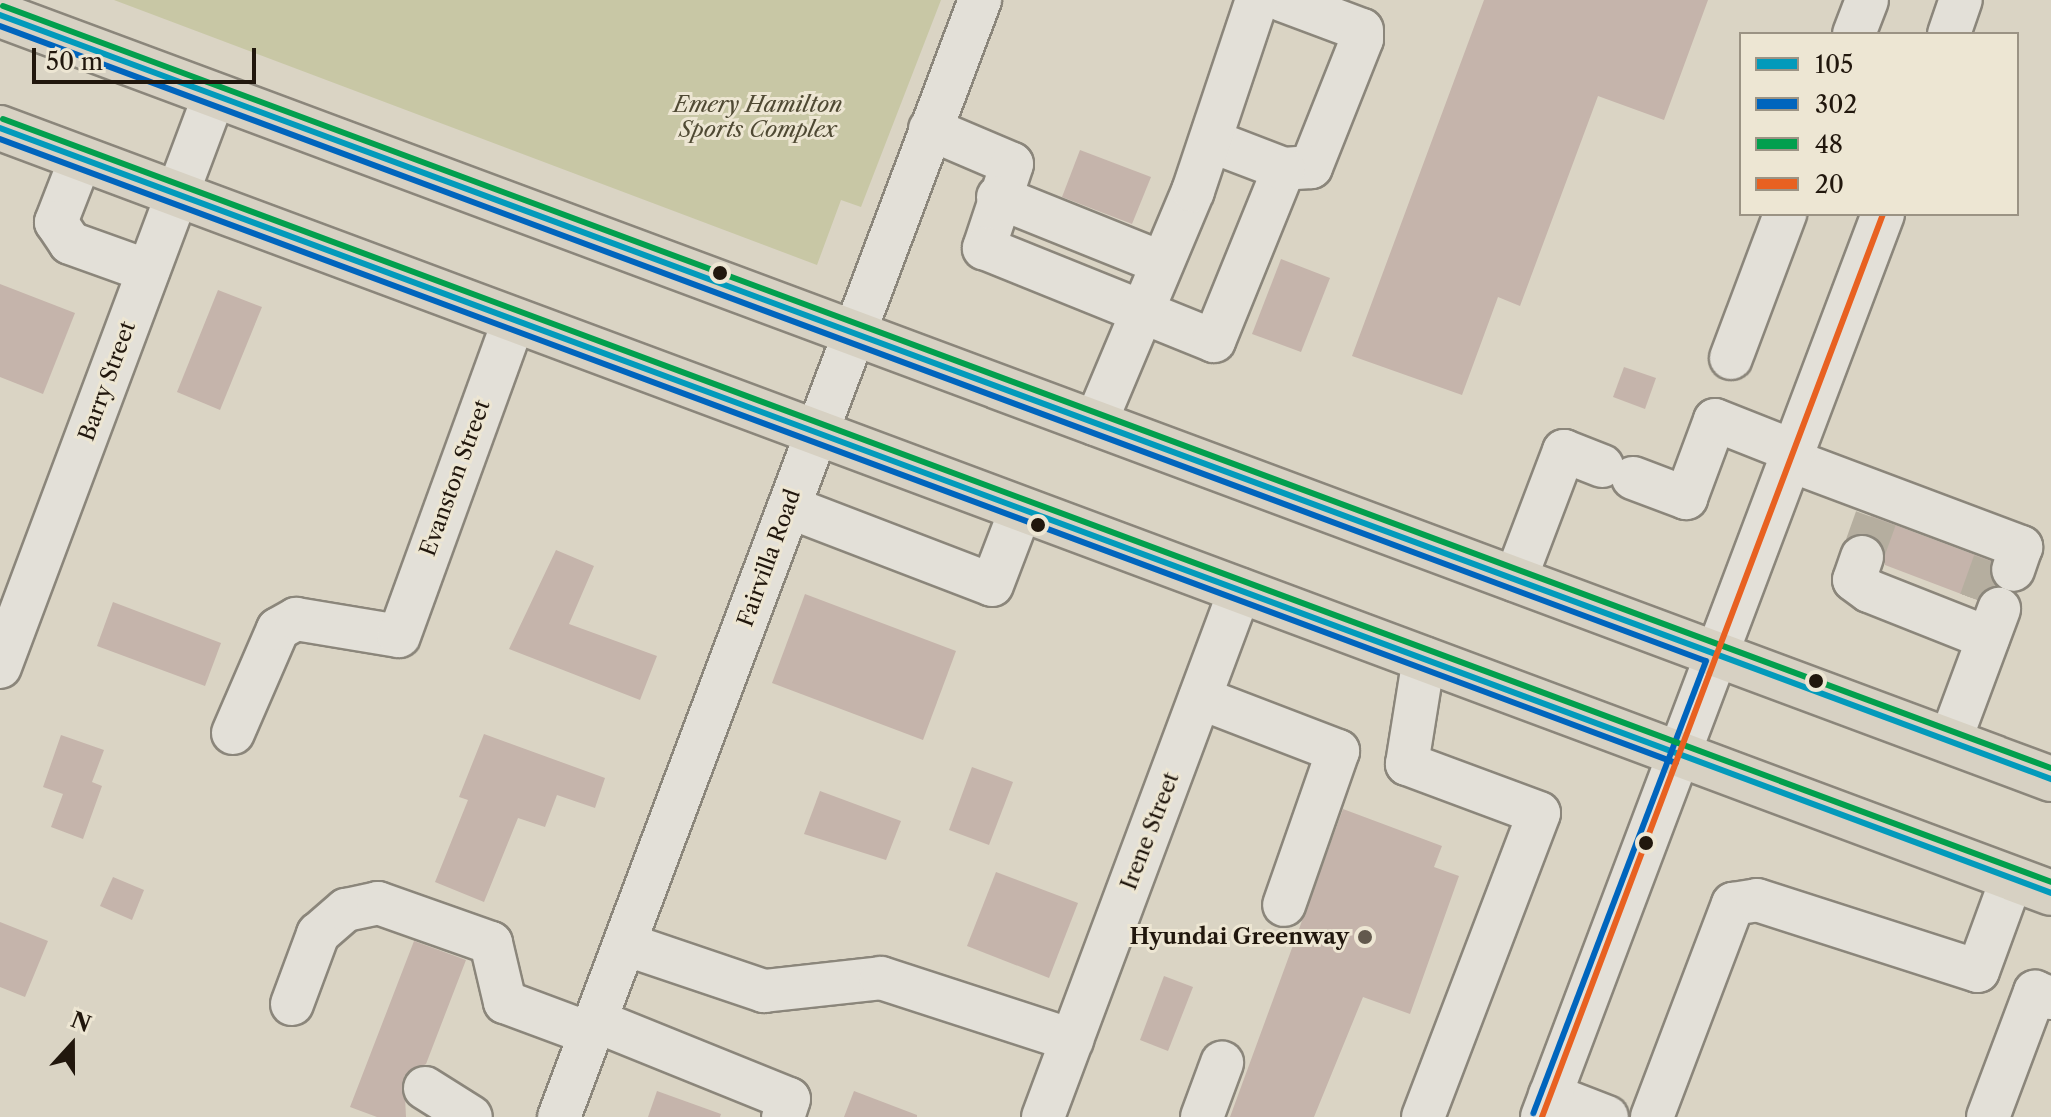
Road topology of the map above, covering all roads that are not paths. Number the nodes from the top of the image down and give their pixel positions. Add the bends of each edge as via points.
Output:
1 (980, 0) edge
2 (1257, 0) edge
3 (1282, 0) edge
4 (1961, 0) edge
5 (0, 15) edge
6 (1950, 32) edge
7 (214, 96) junction
8 (0, 128) edge
9 (930, 129) junction
10 (1211, 141) junction
11 (81, 158) junction
12 (1284, 169) junction
13 (1004, 179) junction
14 (176, 194) junction
15 (1784, 216) edge
16 (1882, 216) edge
17 (1162, 263) junction
18 (148, 271) junction
19 (1141, 312) junction
20 (514, 320) junction
21 (853, 333) junction
22 (1731, 358) dead end
23 (1095, 424) junction
24 (817, 433) junction
25 (1794, 456) junction
26 (789, 507) junction
27 (1021, 509) junction
28 (1994, 552) dead end
29 (1870, 570) dead end
30 (1515, 580) junction
31 (1240, 590) junction
32 (1719, 655) junction
33 (1424, 658) junction
34 (0, 667) edge
35 (1200, 698) junction
36 (233, 733) dead end
37 (1950, 741) junction
38 (1679, 754) junction
39 (2051, 779) edge
40 (2031, 886) edge
41 (1284, 905) dead end
42 (625, 944) junction
43 (1978, 971) junction
44 (2043, 995) edge
45 (292, 1004) dead end
46 (593, 1028) junction
47 (1072, 1040) junction
48 (1222, 1063) dead end
49 (425, 1088) dead end
50 (1546, 1106) edge
51 (471, 1117) edge
52 (559, 1117) edge
53 (783, 1117) edge
54 (1043, 1117) edge
55 (1202, 1117) edge
56 (1423, 1117) edge
57 (1607, 1117) edge
58 (1652, 1117) edge
59 (1988, 1117) edge

1 - 9 street, Fairvilla Road
2 - 10 street
3 - 12 street via 1362,30 1311,167
4 - 6 street
5 - 7 highway
7 - 14 street, Barry Street
7 - 21 highway
8 - 11 highway
9 - 13 street
9 - 21 street, Fairvilla Road
10 - 12 street
10 - 17 street
11 - 14 highway
11 - 18 street via 56,222 70,243
12 - 19 street via 1214,341
13 - 17 street
13 - 19 street via 984,248
14 - 18 street, Barry Street
14 - 20 highway
15 - 22 street
16 - 25 street
17 - 19 street
18 - 34 street, Barry Street
19 - 23 street
20 - 24 highway
20 - 36 street, Evanston Street via 399,636 296,619 278,629
21 - 23 highway
21 - 24 street, Fairvilla Road
23 - 30 highway
24 - 26 street, Fairvilla Road
24 - 27 highway
25 - 28 street via 1889,510
25 - 30 street via 1715,420 1686,498 1564,451
25 - 32 street
26 - 27 street via 992,585
26 - 42 street, Fairvilla Road
27 - 31 highway
29 - 37 street via 1974,616
30 - 32 highway
31 - 33 highway
31 - 35 street, Irene Street
32 - 37 highway
32 - 38 street
33 - 38 highway
33 - 56 street via 1407,764 1539,813
35 - 41 street via 1338,751
35 - 47 street, Irene Street
37 - 39 highway
38 - 40 highway
38 - 50 street
40 - 43 street
42 - 46 street, Fairvilla Road
42 - 47 street via 764,991 881,978
43 - 44 street
43 - 58 street via 1757,900 1733,904
44 - 59 street
45 - 46 street via 318,934 346,910 378,903 491,943 505,1002
46 - 52 street, Fairvilla Road
46 - 53 street via 789,1099
47 - 54 street, Irene Street
48 - 55 street
49 - 51 street
50 - 57 street

